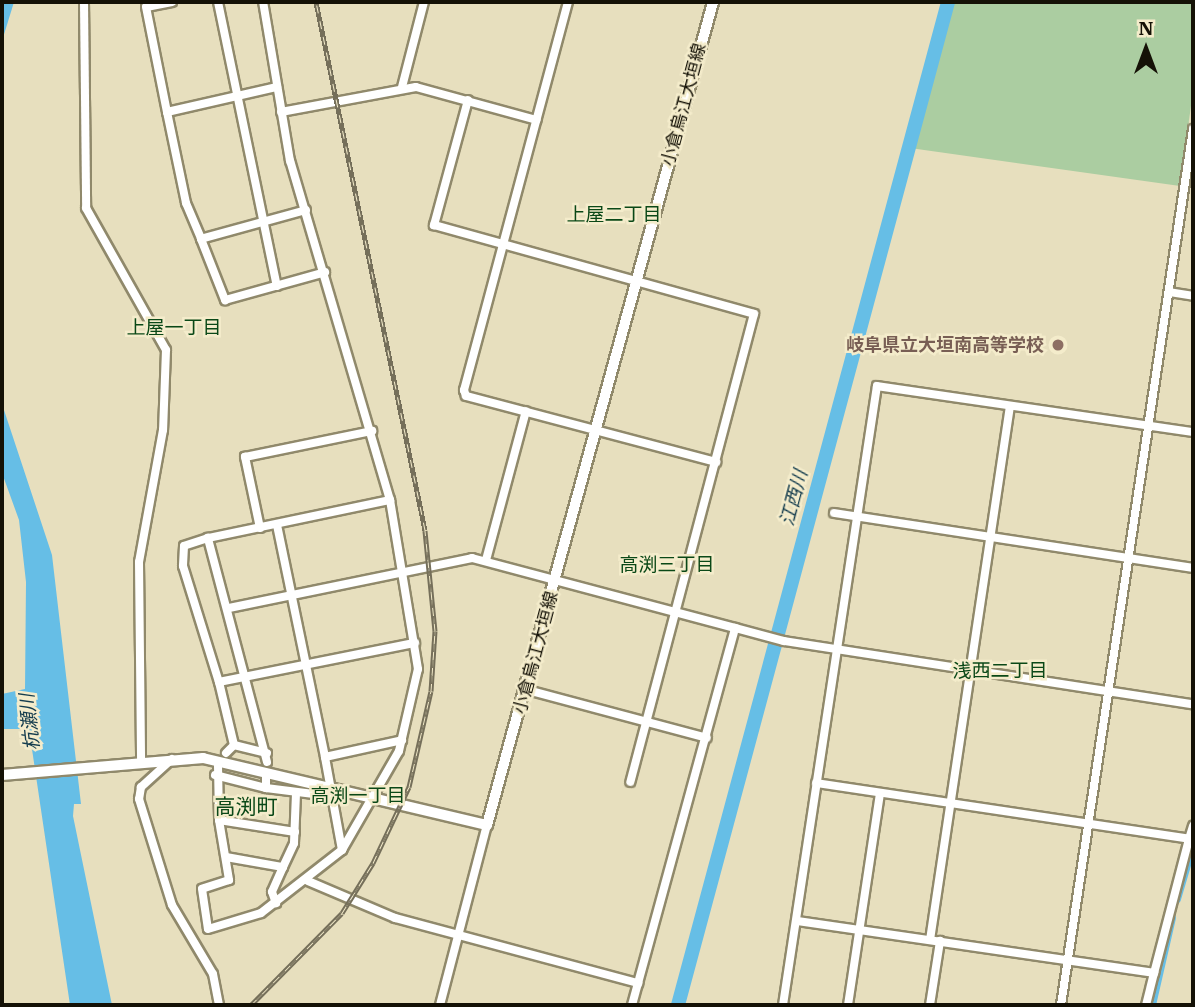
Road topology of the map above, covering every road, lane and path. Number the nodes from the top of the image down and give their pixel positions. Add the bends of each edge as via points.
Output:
1 (84, 2) edge
2 (172, 2) edge
3 (218, 2) edge
4 (263, 2) edge
5 (424, 2) edge
6 (568, 2) edge
7 (712, 2) edge
8 (277, 87) junction
9 (402, 87) junction
10 (238, 95) junction
11 (468, 100) junction
12 (167, 111) junction
13 (281, 112) junction
14 (537, 120) junction
15 (1193, 129) edge
16 (1191, 164) edge
17 (306, 210) junction
18 (264, 221) junction
19 (201, 239) junction
20 (503, 245) junction
21 (324, 272) junction
22 (637, 281) junction
23 (277, 286) junction
24 (1170, 292) junction
25 (1193, 296) edge
26 (1010, 406) junction
27 (526, 411) junction
28 (1149, 426) junction
29 (596, 429) junction
30 (372, 431) junction
31 (1193, 432) edge
32 (716, 461) junction
33 (390, 500) junction
34 (834, 513) dead end
35 (856, 516) junction
36 (277, 525) junction
37 (260, 528) junction
38 (992, 537) junction
39 (208, 538) junction
40 (1128, 558) junction
41 (486, 560) junction
42 (1193, 568) edge
43 (402, 572) junction
44 (556, 580) junction
45 (290, 595) junction
46 (229, 608) junction
47 (677, 612) junction
48 (738, 629) junction
49 (415, 643) junction
50 (836, 650) junction
51 (305, 665) junction
52 (972, 670) junction
53 (247, 677) junction
54 (219, 682) junction
55 (527, 690) junction
56 (1109, 690) junction
57 (1193, 704) edge
58 (646, 721) junction
59 (707, 738) junction
60 (402, 740) junction
61 (234, 746) junction
62 (267, 752) junction
63 (226, 753) dead end
64 (324, 757) junction
65 (172, 758) junction
66 (136, 760) junction
67 (267, 762) dead end
68 (218, 766) dead end
69 (2, 775) edge
70 (215, 775) junction
71 (266, 776) dead end
72 (629, 782) dead end
73 (816, 783) junction
74 (266, 788) junction
75 (328, 791) junction
76 (296, 793) junction
77 (880, 793) junction
78 (375, 798) junction
79 (951, 803) junction
80 (219, 820) junction
81 (487, 825) junction
82 (1088, 825) junction
83 (1193, 826) edge
84 (295, 832) junction
85 (1189, 839) junction
86 (342, 850) junction
87 (226, 857) junction
88 (283, 867) junction
89 (307, 881) junction
90 (276, 903) junction
91 (799, 921) junction
92 (860, 930) junction
93 (459, 936) junction
94 (930, 940) junction
95 (940, 942) junction
96 (1068, 961) junction
97 (1154, 972) junction
98 (638, 983) junction
99 (219, 1005) edge
100 (440, 1005) edge
101 (632, 1005) edge
102 (783, 1005) edge
103 (848, 1005) edge
104 (930, 1005) edge
105 (1061, 1005) edge
106 (1146, 1005) edge

1 - 66 street via 86,208 166,350 163,430 139,562
2 - 12 street via 146,7
3 - 10 street
4 - 8 street
5 - 9 street
6 - 14 street
7 - 22 main road, 小倉烏江大垣線
8 - 10 street
8 - 13 street
9 - 11 street
9 - 13 street
10 - 12 street
10 - 18 street
11 - 14 street
11 - 20 street via 433,225
12 - 19 street via 186,203
13 - 17 street
14 - 20 street
15 - 16 street
16 - 24 street
17 - 18 street
17 - 21 street
18 - 19 street
18 - 23 street
19 - 23 street via 225,300
20 - 22 street
20 - 27 street via 464,390 466,396
21 - 23 street
21 - 30 street
22 - 29 main road, 小倉烏江大垣線
22 - 32 street via 754,314
24 - 25 street
24 - 28 street
26 - 28 street
26 - 35 street via 877,386
26 - 38 street
27 - 29 street
27 - 41 street
28 - 31 street
28 - 40 street
29 - 32 street
29 - 44 main road, 小倉烏江大垣線
30 - 33 street
30 - 37 street via 245,457
32 - 47 street
33 - 36 street
33 - 43 street
34 - 35 street
35 - 38 street
35 - 50 street
36 - 37 street
36 - 45 street
37 - 39 street
38 - 40 street
38 - 52 street
39 - 46 street
39 - 54 street via 184,546 183,566
40 - 42 street
40 - 56 street
41 - 43 street via 461,559
41 - 44 street
43 - 45 street
43 - 49 street
44 - 47 street
44 - 55 main road, 小倉烏江大垣線
45 - 46 street
45 - 51 street
46 - 53 street
47 - 48 street
47 - 58 street
48 - 50 street
48 - 59 street
49 - 51 street
49 - 60 street via 415,700
50 - 52 street
50 - 73 street
51 - 53 street
51 - 64 street
52 - 56 street
52 - 79 street
53 - 54 street
53 - 62 street
54 - 61 street
55 - 58 street
55 - 81 main road, 小倉烏江大垣線
56 - 57 street
56 - 82 street
58 - 59 street
58 - 72 street
59 - 98 street
60 - 64 street
60 - 78 street
61 - 62 street
61 - 63 street
62 - 67 street
64 - 75 street
65 - 66 main road
65 - 75 main road via 244,764
65 - 99 street via 141,787 139,799 172,905 213,974
66 - 69 main road
68 - 70 street
70 - 74 street
70 - 80 street
71 - 74 street
73 - 77 street
73 - 91 street
74 - 76 street
75 - 76 street
75 - 78 main road
75 - 86 street
76 - 84 street
77 - 79 street
77 - 92 street
78 - 81 main road
78 - 86 street
79 - 82 street
79 - 94 street
80 - 84 street
80 - 87 street
81 - 93 street
82 - 85 street
82 - 96 street
83 - 85 street
84 - 88 street
85 - 97 street
86 - 89 street
87 - 88 street
87 - 90 street via 229,880 202,889 208,929 247,920
88 - 90 street via 272,892
89 - 90 street
89 - 93 street
91 - 92 street
91 - 102 street
92 - 94 street
92 - 103 street
93 - 98 street
93 - 100 street
94 - 95 street
95 - 96 street
95 - 104 street
96 - 97 street
96 - 105 street
97 - 106 street
98 - 101 street

